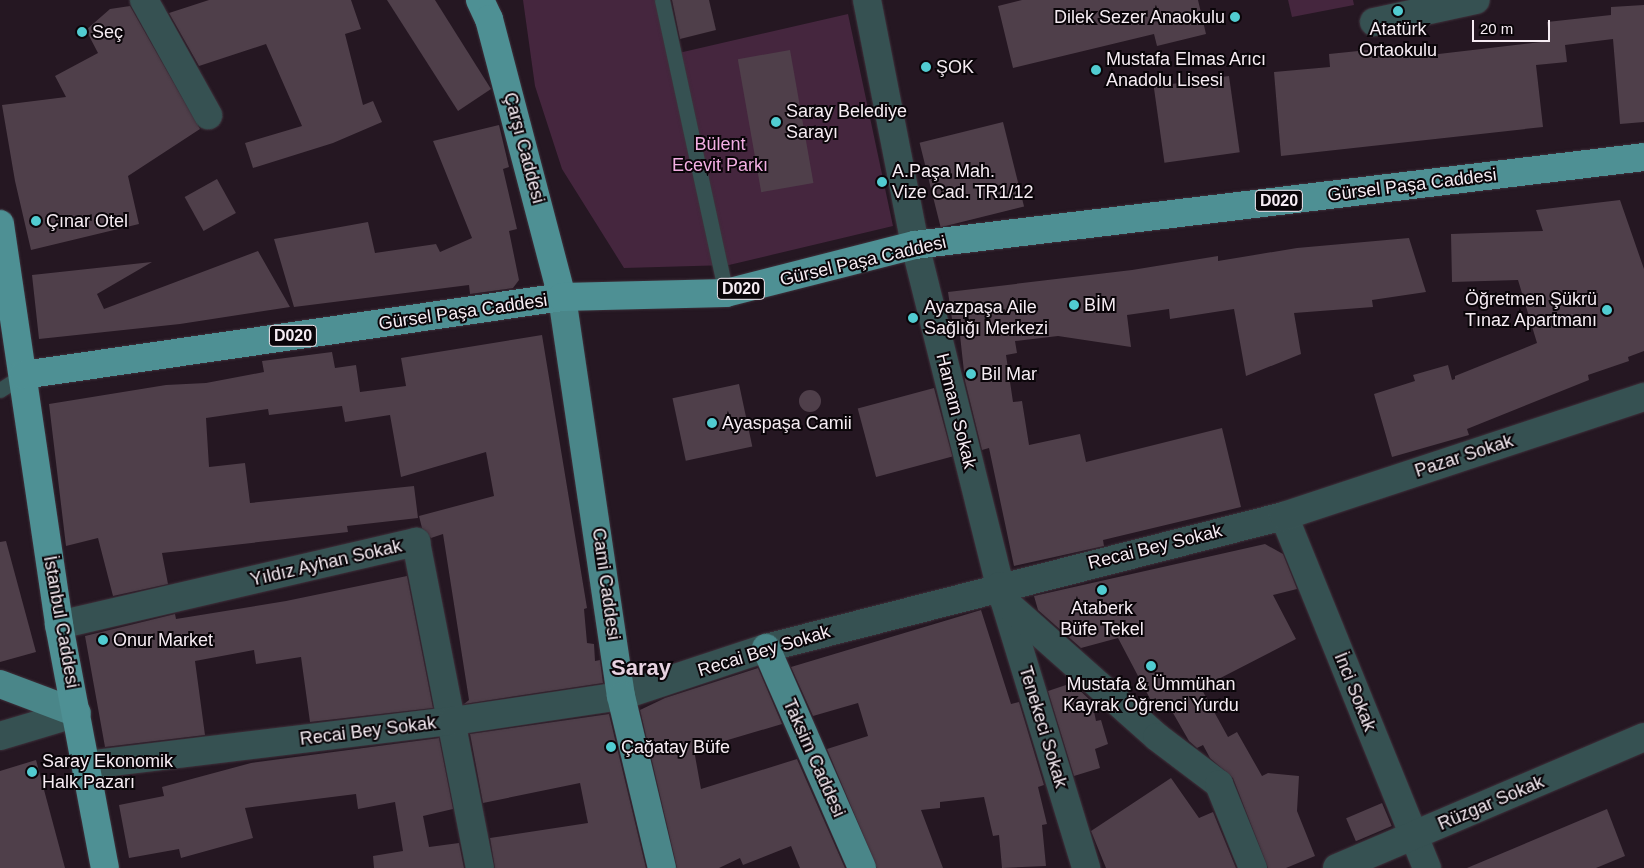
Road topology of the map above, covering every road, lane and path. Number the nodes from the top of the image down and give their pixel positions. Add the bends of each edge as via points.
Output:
1 (144, 0) edge
2 (480, 0) edge
3 (662, 0) edge
4 (867, 0) edge
5 (1476, 0) edge
6 (1374, 22) dead end
7 (208, 115) dead end
8 (1644, 157) edge
9 (0, 224) edge
10 (915, 245) junction
11 (726, 293) junction
12 (562, 297) junction
13 (23, 376) junction
14 (0, 390) edge
15 (1644, 397) edge
16 (1284, 516) junction
17 (1003, 594) junction
18 (59, 624) junction
19 (766, 648) junction
20 (0, 684) edge
21 (621, 696) junction
22 (77, 713) junction
23 (453, 721) junction
24 (0, 736) edge
25 (1644, 737) edge
26 (87, 765) junction
27 (1414, 836) junction
28 (105, 868) edge
29 (480, 868) edge
30 (662, 868) edge
31 (862, 868) edge
32 (1086, 868) edge
33 (1253, 868) edge
34 (1337, 868) edge
35 (1427, 868) edge

1 - 7 street
2 - 12 highway, Çarşı Caddesi via 489,19
3 - 11 lane
4 - 10 street, Hamam Sokak
5 - 6 street
8 - 10 highway, Gürsel Paşa Caddesi / D020
9 - 13 highway, İstanbul Caddesi
10 - 11 highway, Gürsel Paşa Caddesi / D020
10 - 17 street, Hamam Sokak
11 - 12 highway, Gürsel Paşa Caddesi / D020
12 - 13 highway, Gürsel Paşa Caddesi / D020
12 - 21 main road, Cami Caddesi
13 - 14 lane
13 - 18 highway, İstanbul Caddesi
15 - 16 street, Pazar Sokak
16 - 17 street, Recai Bey Sokak
16 - 27 street, İnci Sokak
17 - 19 street, Recai Bey Sokak
17 - 32 street, Tenekeci Sokak
17 - 33 street via 1157,737 1219,784
18 - 22 highway, İstanbul Caddesi
18 - 23 street, Yıldız Ayhan Sokak via 416,542
19 - 21 street, Recai Bey Sokak
19 - 31 main road, Taksim Caddesi
20 - 22 main road
21 - 23 street, Recai Bey Sokak
21 - 30 main road, Cami Caddesi
22 - 24 street
22 - 26 highway, İstanbul Caddesi
23 - 26 street, Recai Bey Sokak
23 - 29 street, Yıldız Ayhan Sokak
25 - 27 street, Rüzgar Sokak
26 - 28 highway, İstanbul Caddesi
27 - 34 street, Rüzgar Sokak
27 - 35 street, İnci Sokak

